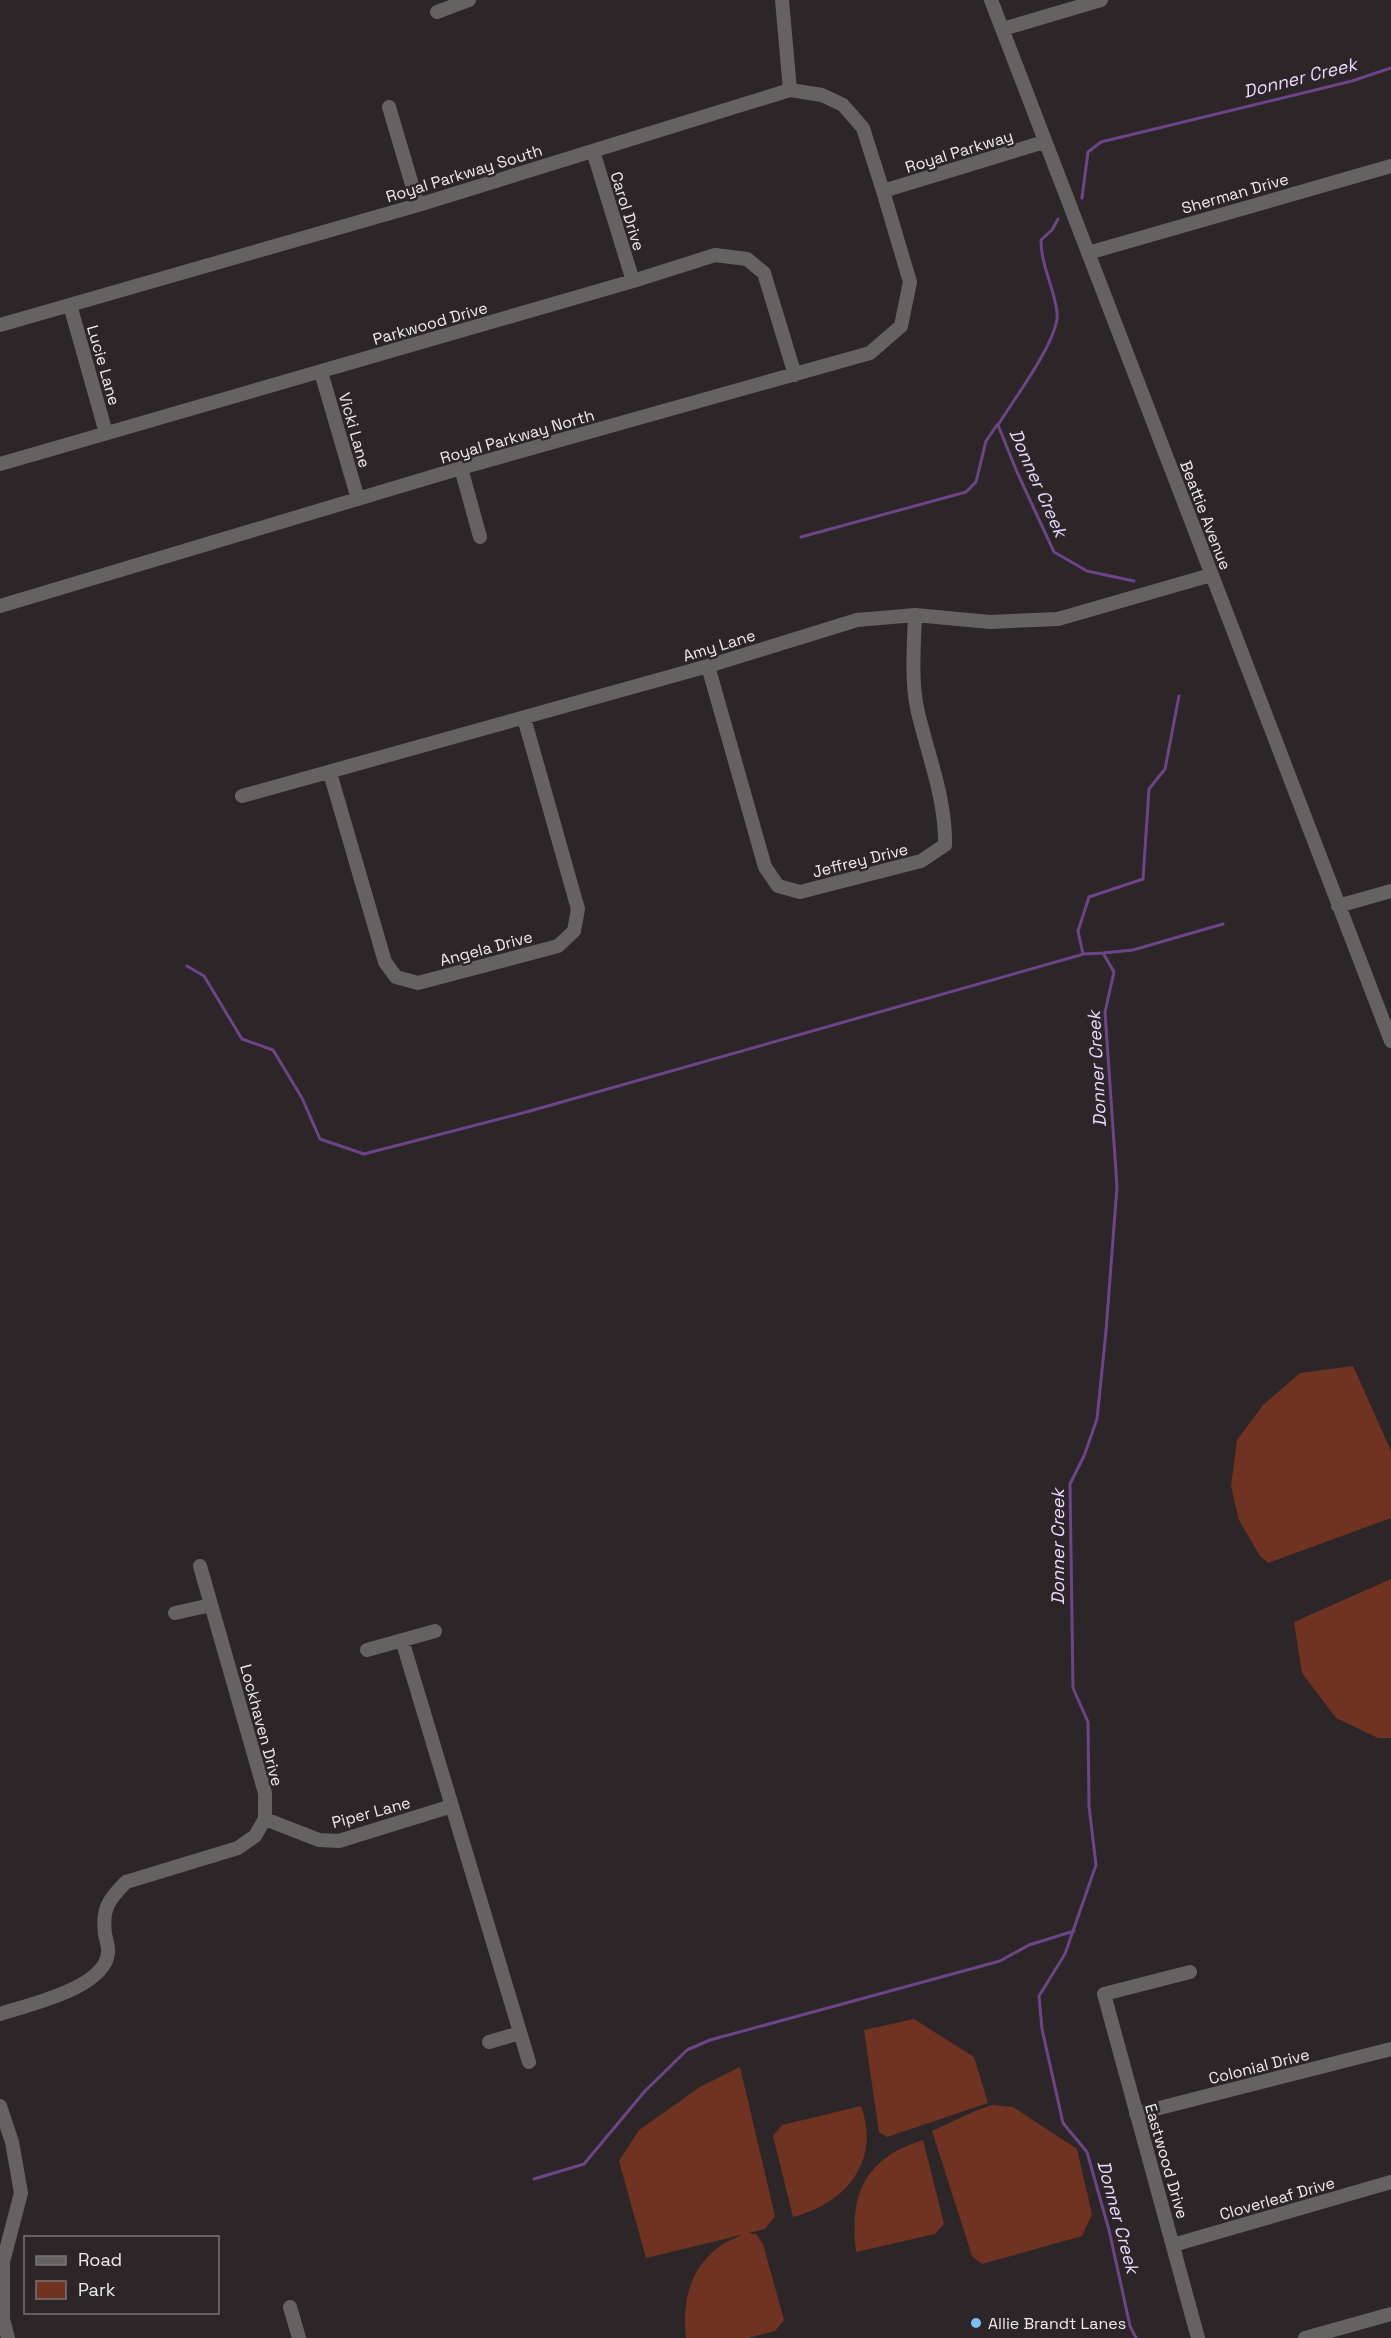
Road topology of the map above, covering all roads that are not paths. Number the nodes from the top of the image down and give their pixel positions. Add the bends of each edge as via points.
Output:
1 (469, 0) edge
2 (782, 0) edge
3 (991, 0) edge
4 (1101, 0) edge
5 (437, 12) dead end
6 (1003, 29) junction
7 (790, 90) junction
8 (389, 107) dead end
9 (1044, 142) junction
10 (593, 151) junction
11 (1391, 166) edge
12 (883, 191) junction
13 (418, 205) junction
14 (1088, 253) junction
15 (633, 281) junction
16 (70, 305) junction
17 (0, 325) edge
18 (321, 372) junction
19 (795, 375) junction
20 (106, 433) junction
21 (0, 464) edge
22 (462, 468) junction
23 (358, 499) junction
24 (480, 537) dead end
25 (1211, 575) junction
26 (0, 606) edge
27 (915, 615) junction
28 (708, 666) junction
29 (524, 718) junction
30 (330, 772) junction
31 (242, 796) dead end
32 (1391, 891) edge
33 (1338, 906) junction
34 (1391, 1041) edge
35 (200, 1566) dead end
36 (211, 1605) junction
37 (175, 1613) dead end
38 (435, 1631) dead end
39 (402, 1640) junction
40 (368, 1650) dead end
41 (452, 1806) junction
42 (265, 1819) junction
43 (1190, 1972) dead end
44 (0, 2014) edge
45 (520, 2033) junction
46 (489, 2042) dead end
47 (1391, 2049) edge
48 (529, 2062) dead end
49 (0, 2106) edge
50 (1136, 2114) junction
51 (1391, 2182) edge
52 (1173, 2245) junction
53 (290, 2307) dead end
54 (1391, 2314) edge
55 (8, 2338) edge
56 (299, 2338) edge
57 (1198, 2338) edge
58 (1305, 2338) edge

1 - 5 street
2 - 7 street
3 - 6 street, Beattie Avenue
4 - 6 street
6 - 9 street, Beattie Avenue
7 - 10 street, Royal Parkway South
7 - 12 street, Royal Parkway South via 822,95 843,105 863,128
8 - 13 street
9 - 12 street, Royal Parkway
9 - 14 street, Beattie Avenue
10 - 13 street, Royal Parkway South
10 - 15 street, Carol Drive
11 - 14 street, Sherman Drive
12 - 19 street, Royal Parkway North via 910,282 901,326 870,353
13 - 16 street, Royal Parkway South
14 - 25 street, Beattie Avenue
15 - 18 street, Parkwood Drive
15 - 19 street, Parkwood Drive via 716,255 747,259 764,273
16 - 17 street, Royal Parkway South
16 - 20 street, Lucie Lane
18 - 20 street, Parkwood Drive
18 - 23 street, Vicki Lane
19 - 22 street, Royal Parkway North
20 - 21 street, Parkwood Drive
22 - 23 street, Royal Parkway North
22 - 24 street
23 - 26 street, Royal Parkway North
25 - 27 street, Amy Lane via 1058,619 990,622
25 - 33 street, Beattie Avenue
27 - 28 street, Amy Lane via 857,620
27 - 28 street, Jeffrey Drive via 916,706 945,821 945,844 921,861 800,892 778,886 765,867
28 - 29 street, Amy Lane
29 - 30 street, Amy Lane
29 - 30 street, Angela Drive via 578,909 574,931 558,946 418,983 396,977 385,962
30 - 31 street, Amy Lane
32 - 33 street
33 - 34 street, Beattie Avenue
35 - 36 street, Lockhaven Drive
36 - 37 street
36 - 42 street, Lockhaven Drive via 265,1793
38 - 39 street
39 - 40 street
39 - 41 street
41 - 42 street, Piper Lane via 339,1840 319,1840
41 - 45 street
42 - 44 street via 255,1836 238,1848 126,1882 113,1895 104,1913 108,1954 88,1982
43 - 50 street, Eastwood Drive via 1104,1994
45 - 46 street
45 - 48 street
47 - 50 street, Colonial Drive
49 - 55 street via 12,2142 21,2193 3,2262 3,2319
50 - 52 street, Eastwood Drive
51 - 52 street, Cloverleaf Drive
52 - 57 street, Eastwood Drive
53 - 56 street
54 - 58 street

